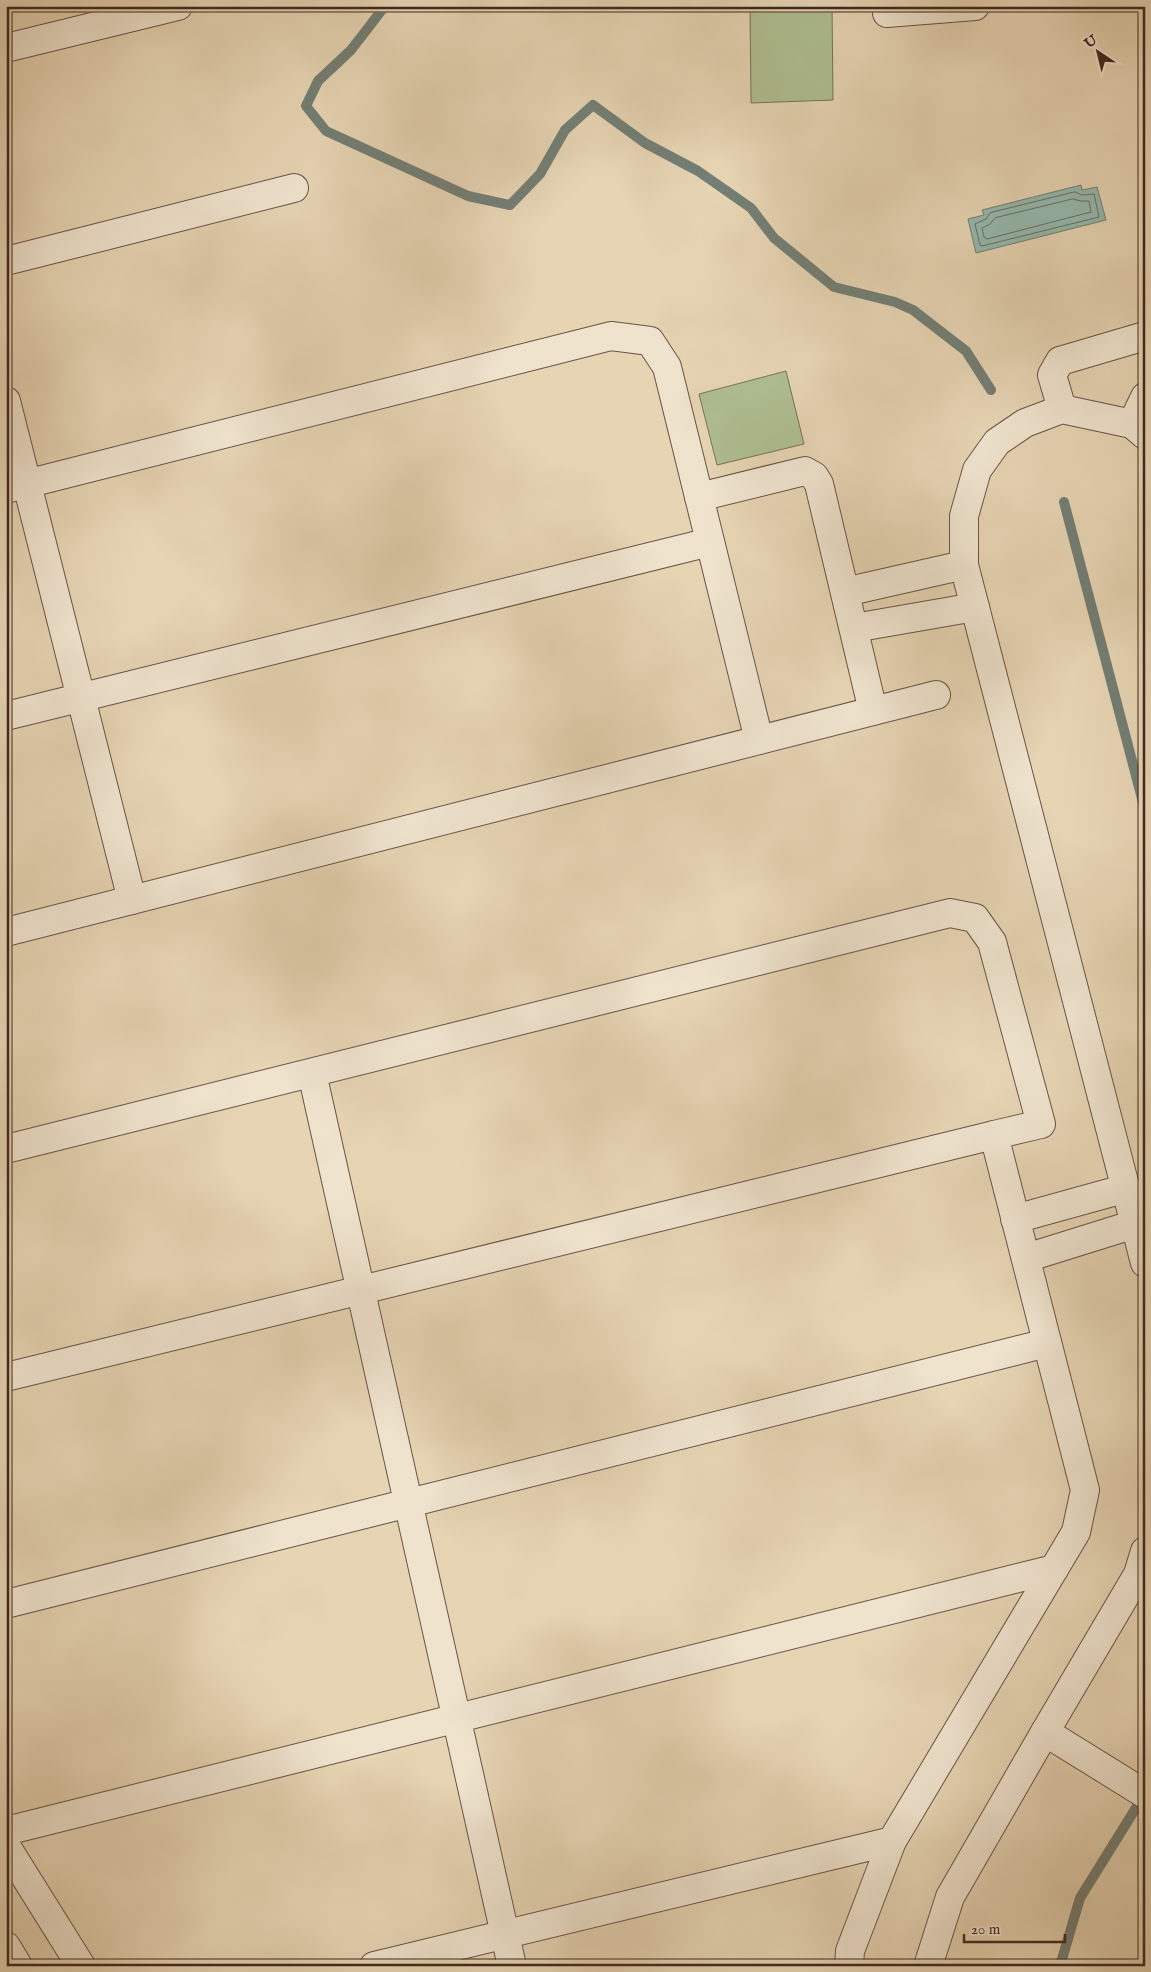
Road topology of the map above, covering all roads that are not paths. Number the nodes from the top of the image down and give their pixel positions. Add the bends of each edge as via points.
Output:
1 (178, 6) edge
2 (975, 6) edge
3 (886, 13) dead end
4 (6, 48) edge
5 (294, 188) dead end
6 (6, 261) edge
7 (1145, 336) edge
8 (1145, 397) edge
9 (6, 401) edge
10 (1062, 409) junction
11 (1138, 429) edge
12 (17, 487) edge
13 (699, 497) junction
14 (710, 542) junction
15 (964, 565) junction
16 (845, 592) junction
17 (975, 607) junction
18 (854, 628) junction
19 (936, 695) dead end
20 (81, 698) junction
21 (874, 711) junction
22 (6, 716) edge
23 (759, 740) junction
24 (132, 900) junction
25 (6, 932) edge
26 (312, 1073) junction
27 (994, 1135) junction
28 (6, 1149) edge
29 (1127, 1188) junction
30 (1016, 1219) junction
31 (1135, 1224) junction
32 (1026, 1258) junction
33 (1145, 1263) edge
34 (360, 1291) junction
35 (1047, 1343) junction
36 (6, 1377) edge
37 (408, 1504) junction
38 (1145, 1551) edge
39 (1054, 1569) junction
40 (6, 1604) edge
41 (457, 1718) junction
42 (1045, 1732) junction
43 (1145, 1794) edge
44 (6, 1831) edge
45 (892, 1840) junction
46 (6, 1846) edge
47 (505, 1934) junction
48 (6, 1946) edge
49 (18, 1966) edge
50 (80, 1966) edge
51 (374, 1966) edge
52 (512, 1966) edge
53 (849, 1966) edge
54 (928, 1966) edge

1 - 4 street
2 - 3 street
5 - 6 street
7 - 10 street via 1060,361 1052,375
8 - 11 street
9 - 12 street
10 - 11 street
10 - 15 street via 1025,423 997,442 978,470 964,516
12 - 13 street via 610,336 650,341 667,367
12 - 20 street
13 - 14 street
13 - 16 street via 805,471 814,476 819,484
14 - 20 street
14 - 23 street
15 - 16 street
15 - 17 street
16 - 18 street
17 - 18 street
17 - 29 street
18 - 21 street
19 - 21 street
20 - 22 street
20 - 24 street
21 - 23 street
23 - 24 street
24 - 25 street
26 - 27 street via 950,913 975,918 992,942 1041,1124
26 - 28 street
26 - 34 street
27 - 30 street
27 - 34 street
29 - 30 street
29 - 31 street
30 - 32 street
31 - 32 street
31 - 33 street
32 - 35 street
34 - 36 street
34 - 37 street
35 - 37 street
35 - 39 street via 1085,1490 1076,1532
37 - 40 street
37 - 41 street
38 - 42 street via 1138,1574
39 - 41 street
39 - 45 street
41 - 44 street
41 - 47 street
42 - 43 street
42 - 54 street via 950,1897
45 - 47 street
45 - 53 street via 850,1951
46 - 50 street
47 - 51 street
47 - 52 street
48 - 49 street

